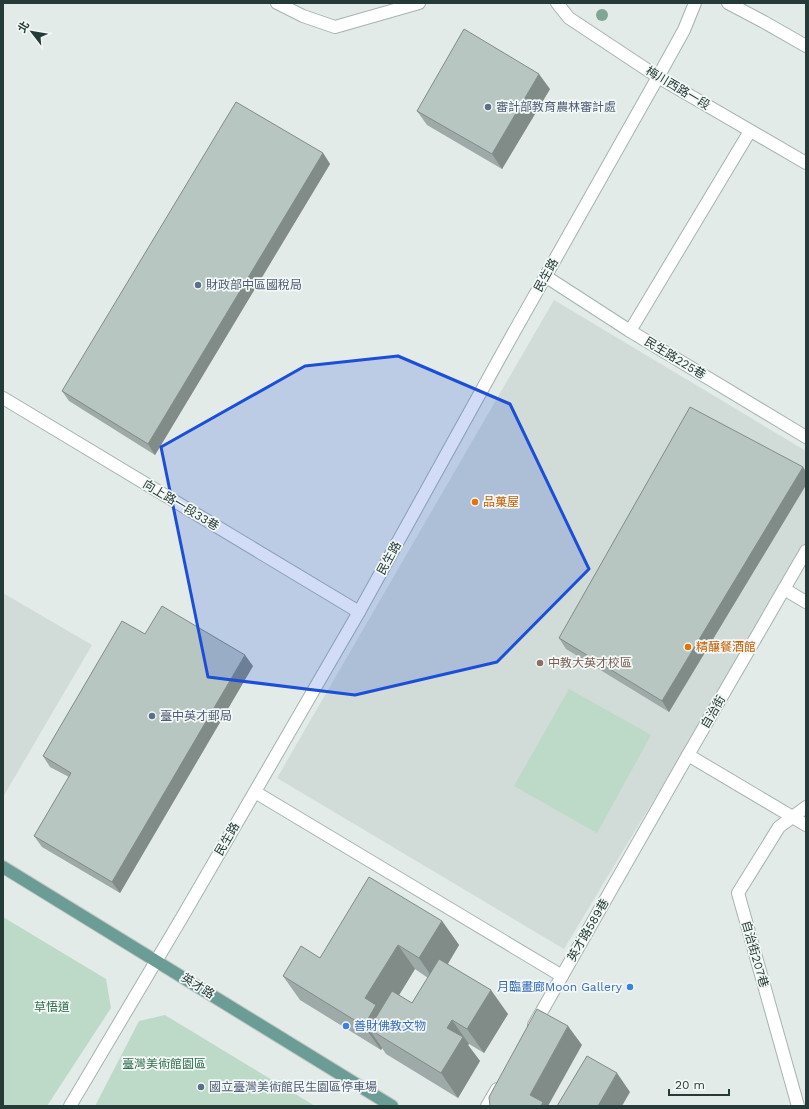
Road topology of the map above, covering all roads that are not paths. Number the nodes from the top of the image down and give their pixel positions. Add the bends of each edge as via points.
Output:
1 (277, 3) edge
2 (419, 3) edge
3 (557, 3) edge
4 (695, 3) edge
5 (728, 3) edge
6 (806, 46) edge
7 (658, 77) junction
8 (750, 131) junction
9 (806, 163) edge
10 (545, 276) junction
11 (630, 331) junction
12 (3, 398) edge
13 (806, 437) edge
14 (806, 551) edge
15 (784, 589) junction
16 (806, 602) edge
17 (359, 612) junction
18 (688, 755) junction
19 (255, 792) junction
20 (806, 807) edge
21 (792, 817) junction
22 (806, 825) edge
23 (3, 867) edge
24 (156, 960) junction
25 (562, 976) junction
26 (528, 1037) edge
27 (505, 1077) edge
28 (70, 1106) edge
29 (392, 1106) edge
30 (487, 1106) edge
31 (798, 1106) edge

1 - 2 street via 303,16 335,27
3 - 7 street, 梅川西路一段 via 569,18
4 - 7 street, 民生路 via 684,30
5 - 6 street
7 - 8 street, 梅川西路一段
7 - 10 street, 民生路
8 - 9 street, 梅川西路一段
8 - 11 street
10 - 11 street, 民生路225巷
10 - 17 street, 民生路
11 - 13 street, 民生路225巷
12 - 17 street, 向上路一段33巷
14 - 15 street, 自治街
15 - 16 street
15 - 18 street, 自治街
17 - 19 street, 民生路
18 - 21 street
18 - 25 street, 英才路589巷
19 - 24 street, 民生路
19 - 25 street
20 - 21 street, 自治街207巷
21 - 22 street
21 - 31 street, 自治街207巷 via 779,827 738,893
23 - 24 main road, 英才路
24 - 28 street, 民生路
24 - 29 main road, 英才路
25 - 26 street, 英才路589巷
27 - 30 street

